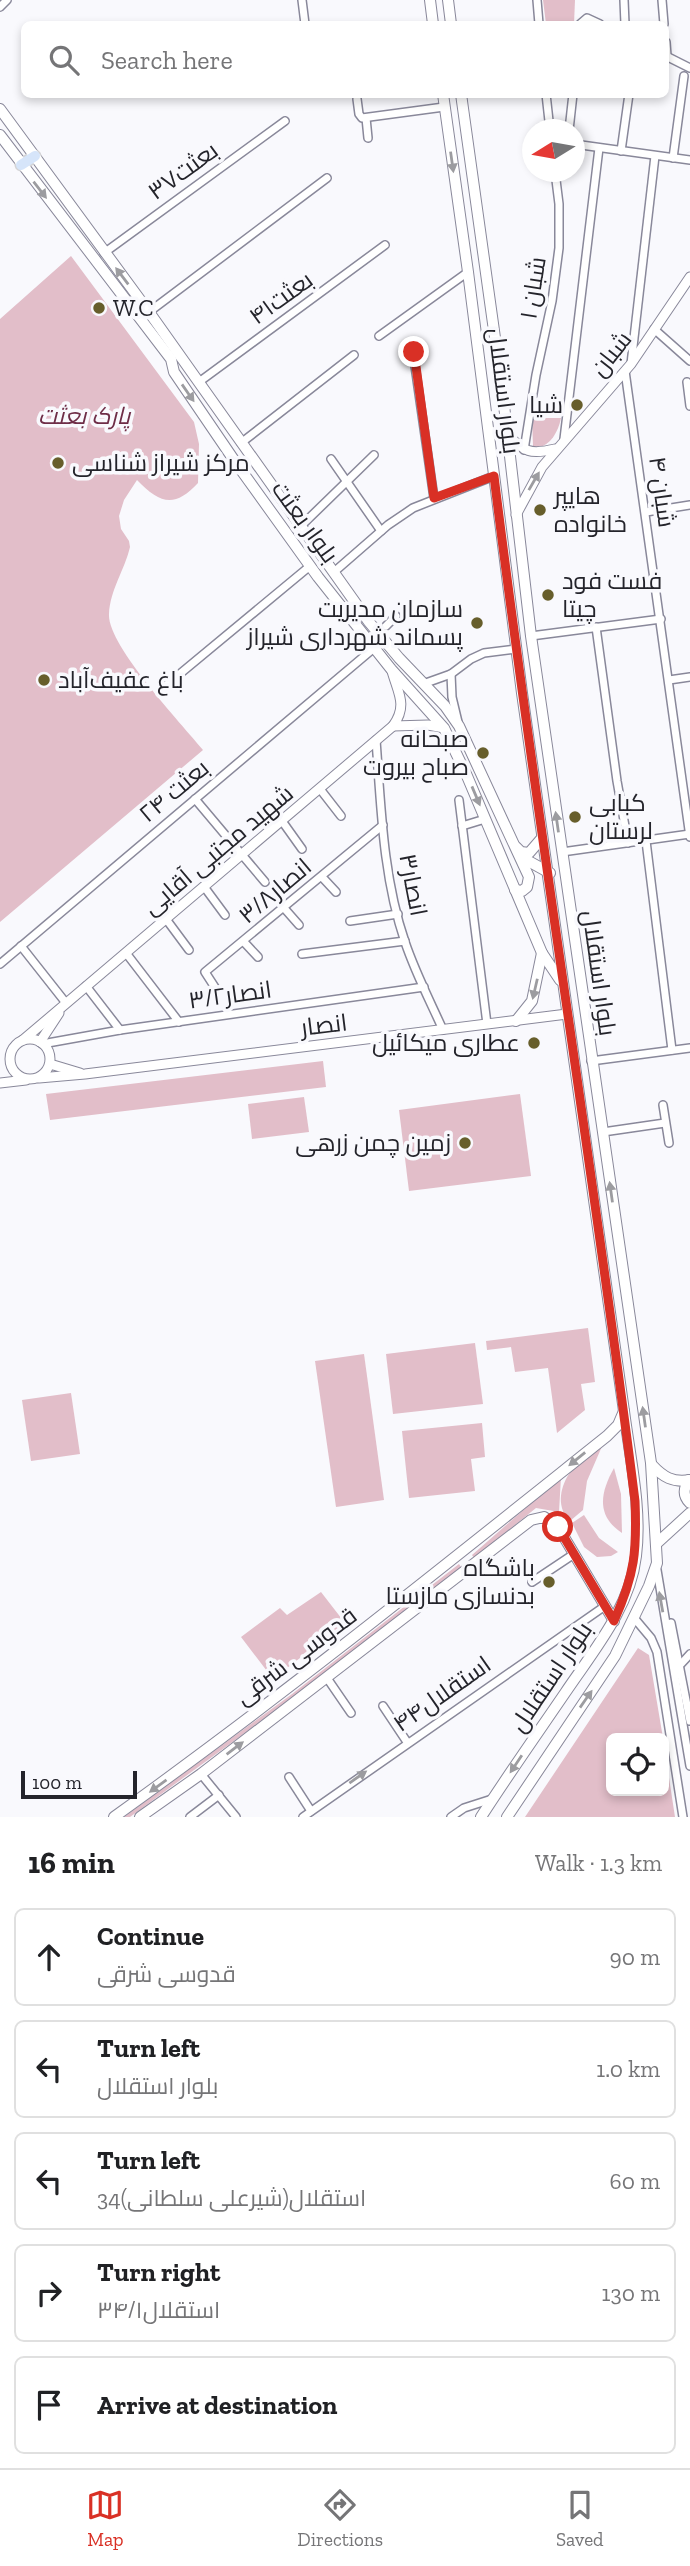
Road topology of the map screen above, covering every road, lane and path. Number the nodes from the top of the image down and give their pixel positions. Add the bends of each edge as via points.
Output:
1 (7, 0) edge
2 (302, 0) edge
3 (448, 0) edge
4 (537, 0) edge
5 (624, 0) edge
6 (662, 0) edge
7 (430, 2) edge
8 (0, 7) edge
9 (305, 21) edge
10 (433, 21) edge
11 (451, 21) edge
12 (539, 21) edge
13 (625, 21) edge
14 (664, 21) edge
15 (669, 58) edge
16 (690, 68) edge
17 (684, 76) dead end
18 (443, 98) edge
19 (462, 98) edge
20 (547, 98) edge
21 (572, 98) edge
22 (628, 98) edge
23 (357, 99) dead end
24 (444, 107) junction
25 (0, 108) edge
26 (366, 118) junction
27 (549, 119) edge
28 (570, 119) edge
29 (285, 121) dead end
30 (0, 135) edge
31 (368, 138) dead end
32 (585, 146) edge
33 (599, 148) junction
34 (621, 151) junction
35 (35, 156) junction
36 (655, 156) junction
37 (673, 158) junction
38 (690, 160) edge
39 (21, 165) junction
40 (327, 178) dead end
41 (556, 182) edge
42 (385, 245) dead end
43 (104, 253) junction
44 (468, 272) junction
45 (688, 284) edge
46 (149, 312) junction
47 (492, 313) junction
48 (472, 314) junction
49 (654, 329) junction
50 (379, 336) dead end
51 (414, 352) dead end
52 (354, 355) dead end
53 (690, 361) edge
54 (628, 367) junction
55 (199, 382) junction
56 (687, 382) dead end
57 (690, 406) edge
58 (506, 434) junction
59 (564, 439) junction
60 (241, 443) junction
61 (555, 449) junction
62 (524, 450) junction
63 (373, 454) dead end
64 (331, 459) dead end
65 (494, 476) junction
66 (346, 481) junction
67 (434, 498) junction
68 (690, 505) edge
69 (646, 512) junction
70 (516, 515) junction
71 (301, 526) junction
72 (381, 531) junction
73 (310, 566) junction
74 (334, 572) junction
75 (523, 573) junction
76 (506, 575) junction
77 (396, 616) dead end
78 (661, 619) junction
79 (386, 626) dead end
80 (596, 627) junction
81 (531, 636) junction
82 (374, 648) junction
83 (516, 649) junction
84 (391, 669) junction
85 (451, 674) junction
86 (690, 677) edge
87 (668, 680) junction
88 (423, 684) junction
89 (164, 687) dead end
90 (393, 726) junction
91 (459, 726) junction
92 (444, 728) junction
93 (376, 740) junction
94 (320, 789) junction
95 (195, 799) junction
96 (459, 800) dead end
97 (341, 816) dead end
98 (485, 819) junction
99 (282, 821) junction
100 (383, 825) junction
101 (462, 826) junction
102 (690, 835) edge
103 (542, 838) junction
104 (646, 841) junction
105 (628, 843) junction
106 (513, 844) junction
107 (302, 849) dead end
108 (562, 852) junction
109 (243, 855) junction
110 (520, 856) junction
111 (547, 873) junction
112 (564, 876) junction
113 (322, 877) junction
114 (265, 882) dead end
115 (205, 888) junction
116 (515, 890) junction
117 (336, 892) dead end
118 (284, 908) junction
119 (398, 914) junction
120 (225, 915) dead end
121 (166, 919) junction
122 (350, 922) dead end
123 (299, 925) dead end
124 (244, 942) junction
125 (405, 942) junction
126 (21, 946) junction
127 (189, 950) dead end
128 (126, 953) junction
129 (542, 953) junction
130 (302, 954) dead end
131 (258, 957) dead end
132 (0, 964) edge
133 (562, 984) junction
134 (86, 986) junction
135 (424, 987) junction
136 (216, 989) dead end
137 (66, 1003) junction
138 (567, 1014) junction
139 (516, 1021) junction
140 (179, 1022) junction
141 (487, 1024) junction
142 (120, 1030) junction
143 (443, 1030) junction
144 (23, 1040) junction
145 (41, 1043) junction
146 (13, 1047) junction
147 (690, 1048) edge
148 (672, 1050) junction
149 (0, 1058) edge
150 (591, 1061) junction
151 (50, 1064) junction
152 (85, 1074) junction
153 (39, 1078) junction
154 (27, 1080) junction
155 (0, 1083) edge
156 (663, 1105) dead end
157 (665, 1123) junction
158 (603, 1132) junction
159 (669, 1143) dead end
160 (606, 1162) junction
161 (590, 1165) junction
162 (624, 1411) junction
163 (650, 1463) junction
164 (689, 1480) edge
165 (690, 1503) edge
166 (690, 1513) edge
167 (656, 1544) junction
168 (465, 1549) junction
169 (575, 1554) junction
170 (657, 1563) junction
171 (475, 1564) junction
172 (532, 1582) dead end
173 (605, 1606) junction
174 (635, 1619) junction
175 (614, 1621) junction
176 (671, 1623) dead end
177 (690, 1654) edge
178 (680, 1665) junction
179 (327, 1678) junction
180 (383, 1706) dead end
181 (680, 1708) junction
182 (667, 1710) junction
183 (351, 1713) dead end
184 (690, 1721) edge
185 (407, 1742) junction
186 (690, 1766) edge
187 (201, 1774) junction
188 (289, 1777) dead end
189 (219, 1795) junction
190 (492, 1799) junction
191 (311, 1811) junction
192 (114, 1817) edge
193 (140, 1817) edge
194 (190, 1817) edge
195 (236, 1817) edge
196 (303, 1817) edge
197 (451, 1817) edge
198 (481, 1817) edge
199 (507, 1817) edge
200 (683, 1817) edge

1 - 8 street
2 - 9 street
3 - 7 main road
3 - 11 main road
4 - 12 street
5 - 13 street
6 - 14 street
7 - 10 main road
15 - 16 street
17 - 37 street
18 - 24 main road, بلوار استقلال
19 - 47 main road, بلوار استقلال
20 - 27 street
21 - 28 street
22 - 34 street
23 - 26 street via 359,114
24 - 26 street
24 -> 44 main road, بلوار استقلال
25 - 35 main road, بلوار بعثت
26 - 31 street
29 - 43 street, بعثت۳۷
30 - 39 main road, بلوار بعثت
32 - 33 street
33 - 34 street
33 - 59 street
34 - 36 street
35 - 39 main road
35 - 43 main road, بلوار بعثت
36 - 37 street
36 - 54 street, ۴ شبان
37 - 38 street
39 -> 73 main road, بلوار بعثت via 172,359 174,372
40 - 46 street
41 - 62 street, ۱ شبان via 559,248
42 - 55 street, بعثت۴۱
46 -> 43 main road, بلوار بعثت
44 - 48 main road, بلوار استقلال
44 - 50 street
45 - 49 street, شبان
46 - 55 main road, بلوار بعثت
47 - 48 main road
47 - 58 main road, بلوار استقلال
48 - 65 main road, بلوار استقلال
49 - 53 street
49 - 54 street, شبان
51 - 67 street
52 - 60 street
54 - 59 street, شبان
54 - 69 street, ۴ شبان
55 - 60 main road, بلوار بعثت
56 - 57 street
58 - 62 street
58 - 70 main road, بلوار استقلال
59 - 61 street, شبان
60 - 71 main road, بلوار بعثت
61 - 62 street
70 -> 61 street, شبان
63 - 66 street
64 - 66 street
65 - 67 street
65 - 76 main road, بلوار استقلال
66 - 71 street
66 - 72 street
67 - 72 street
68 - 69 street
69 - 78 street, ۴ شبان
70 - 75 main road, بلوار استقلال
71 - 74 main road, بلوار بعثت
72 - 74 street
73 - 82 main road, بلوار بعثت
73 - 89 street
74 - 88 main road, بلوار بعثت via 369,622
75 - 76 main road
75 - 81 main road, بلوار استقلال
76 - 83 main road, بلوار استقلال
77 - 79 street
78 - 80 street
78 - 87 street, ۴ شبان
80 - 81 street
80 - 105 street
108 -> 81 main road, بلوار استقلال
82 - 84 main road, بلوار بعثت
82 - 95 street, بعثت ۲۴
83 - 85 street via 484,653
83 - 103 main road, بلوار استقلال
84 - 90 street via 402,708
84 - 92 main road, بلوار بعثت
85 - 88 street
85 - 91 street
86 - 87 street
87 - 102 street, ۴ شبان
88 - 91 main road, بلوار بعثت
90 - 92 street
90 - 93 street, شهید مجتبی آقایی
91 - 106 main road, بلوار بعثت
92 -> 98 main road, بلوار بعثت
93 - 94 street, شهید مجتبی آقایی
93 - 100 street, انصار۳
94 - 97 street
94 - 99 street, شهید مجتبی آقایی
95 - 109 street
95 - 126 street, بعثت ۲۴
96 - 101 street
98 - 101 street
98 - 116 main road, بلوار بعثت
99 - 107 street
99 - 109 street, شهید مجتبی آقایی
100 - 113 street, انصار۳/۸
100 - 119 street, انصار۳
101 - 141 street
102 - 104 street
103 - 106 main road via 529,853
103 - 111 main road, بلوار استقلال
104 - 105 street
104 - 148 street
105 - 108 street
106 - 110 main road, بلوار بعثت
108 - 112 main road, بلوار استقلال
109 - 114 street
109 - 115 street, شهید مجتبی آقایی
110 - 111 main road
110 - 116 main road, بلوار بعثت via 529,877 527,887
111 - 112 main road
111 - 133 main road, بلوار استقلال
112 - 150 main road, بلوار استقلال
113 - 117 street
113 - 118 street, انصار۳/۸
115 - 120 street
115 - 121 street, شهید مجتبی آقایی
116 - 129 main road, بلوار بعثت
118 - 123 street
118 - 124 street, انصار۳/۸
119 - 122 street
119 - 125 street, انصار۳
121 - 127 street
121 - 128 street, شهید مجتبی آقایی
124 - 131 street
124 - 136 street, انصار۳/۸ via 205,972
125 - 130 street
125 - 135 street, انصار۳
126 - 132 street, بعثت ۲۴
126 - 137 street
128 - 134 street, شهید مجتبی آقایی
128 - 140 street
129 - 133 main road, بلوار بعثت
129 -> 139 main road via 532,1002
133 - 138 main road, بلوار استقلال
134 - 137 street, شهید مجتبی آقایی
134 - 142 street
135 - 140 street, انصار۳/۲
135 - 143 street, انصار۳
137 - 144 street, شهید مجتبی آقایی
137 - 145 street, شهید مجتبی آقایی
138 - 139 street, انصار
138 - 161 main road, بلوار استقلال
139 - 141 street, انصار
140 - 142 street, انصار۳/۲
141 - 143 street, انصار
142 - 145 street, انصار۳/۲
143 - 152 street, انصار
144 - 145 street
144 - 146 street
145 - 151 street
146 - 149 street
146 - 154 street via 11,1068
147 - 148 street
148 - 150 street
150 - 158 main road, بلوار استقلال
151 - 152 street, انصار
151 - 153 street
152 - 153 street, انصار
153 - 154 street
154 - 155 street
156 - 157 street
157 - 158 street
157 - 159 street
158 - 160 main road, بلوار استقلال
160 - 161 main road
163 -> 160 main road, بلوار استقلال
161 - 162 main road, بلوار استقلال
162 -> 168 main road, قدوسی شرقی via 607,1436
162 - 175 main road, بلوار استقلال via 635,1501 636,1556
163 - 164 main road via 662,1477
163 - 167 main road, بلوار استقلال
164 - 165 main road via 684,1496
166 - 167 main road
167 - 170 main road, بلوار استقلال
168 - 171 main road
168 -> 192 main road, قدوسی شرقی
169 - 171 main road, قدوسی شرقی via 558,1527 544,1517 531,1520
169 - 172 street
169 - 173 main road, قدوسی شرقی
170 - 174 main road, بلوار استقلال
181 -> 170 street
171 - 179 main road, قدوسی شرقی
173 - 175 main road, قدوسی شرقی
173 - 185 street, استقلال۴۴
174 - 182 street via 657,1652
199 -> 174 main road, بلوار استقلال
175 -> 190 main road, بلوار استقلال
176 - 178 street
177 - 178 street
178 - 184 street
179 - 183 street
187 -> 179 main road, قدوسی شرقی
180 - 185 street
181 - 182 street
181 - 186 street
182 - 200 street
191 -> 185 street, استقلال۴۴
187 - 189 street
187 - 193 main road, قدوسی شرقی
188 - 191 street
189 - 194 street
189 - 195 street
190 - 197 street
190 - 198 main road, بلوار استقلال
191 - 196 street, استقلال۴۴

